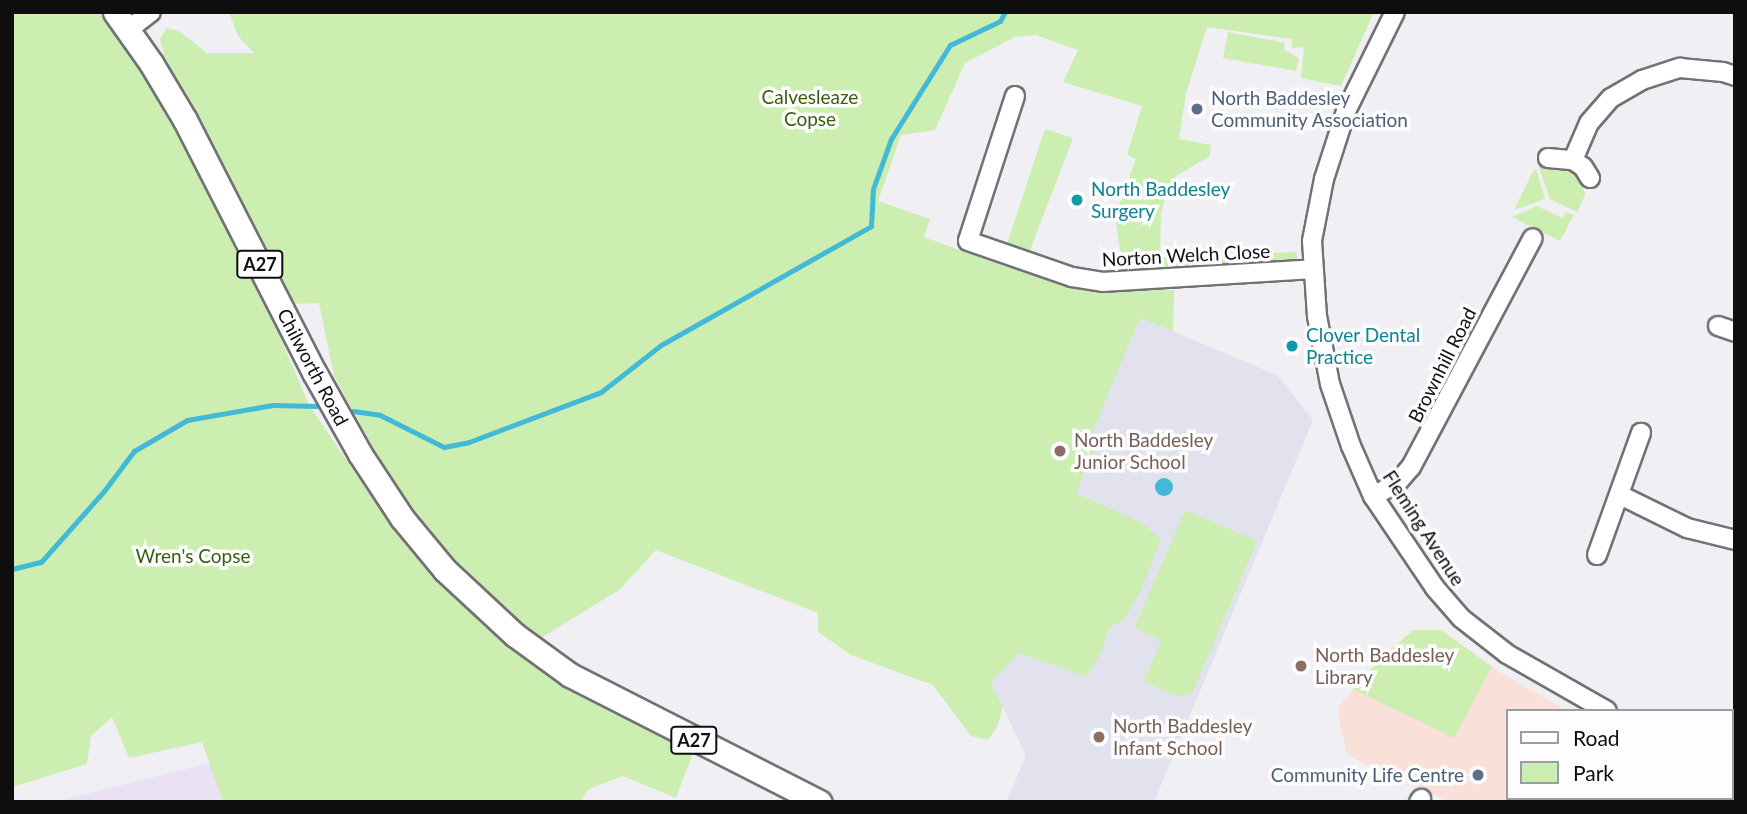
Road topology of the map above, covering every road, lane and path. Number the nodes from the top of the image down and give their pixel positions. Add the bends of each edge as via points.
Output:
1 (151, 12) edge
2 (1395, 12) edge
3 (121, 21) edge
4 (1735, 76) edge
5 (1015, 96) dead end
6 (1548, 158) dead end
7 (1573, 160) junction
8 (1590, 178) dead end
9 (1533, 238) dead end
10 (1312, 269) junction
11 (1641, 433) dead end
12 (1620, 495) junction
13 (1373, 496) junction
14 (1735, 540) edge
15 (1597, 555) dead end
16 (1603, 709) edge
17 (819, 802) edge

1 - 3 street
2 - 10 street, Fleming Avenue via 1346,111 1326,172 1312,241
3 - 17 main road, Chilworth Road / A27 via 185,120 314,372 396,508 464,590 570,675
4 - 7 street via 1680,68 1643,80 1611,98 1589,123
5 - 10 street, Norton Welch Close via 968,241 1073,277 1103,282
6 - 7 street
7 - 8 street
9 - 13 street, Brownhill Road via 1411,467 1397,483
10 - 13 street, Fleming Avenue via 1330,384
11 - 12 street
12 - 14 street via 1687,528
12 - 15 street
13 - 16 street, Fleming Avenue via 1435,588 1461,618 1507,654

